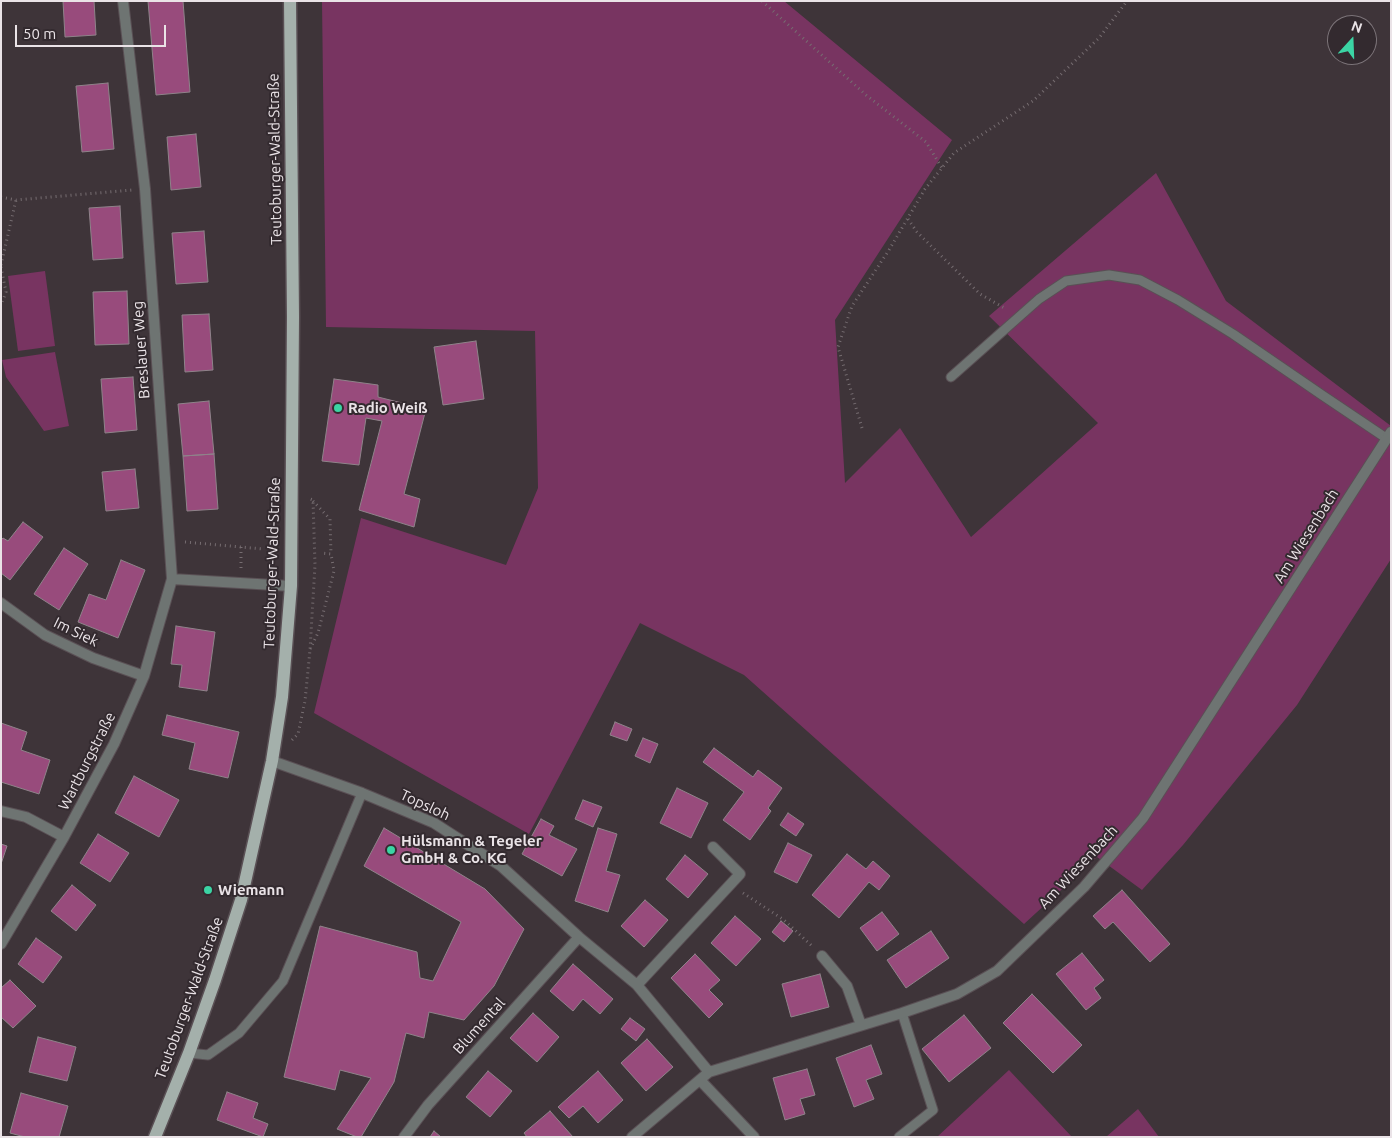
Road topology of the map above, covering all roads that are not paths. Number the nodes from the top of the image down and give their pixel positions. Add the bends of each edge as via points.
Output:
1 (123, 1) edge
2 (290, 1) edge
3 (952, 377) dead end
4 (1388, 435) edge
5 (172, 579) junction
6 (291, 586) junction
7 (1, 603) edge
8 (144, 676) junction
9 (272, 761) junction
10 (362, 793) junction
11 (1, 811) edge
12 (64, 837) junction
13 (713, 847) dead end
14 (580, 937) junction
15 (1, 944) edge
16 (822, 956) road end
17 (638, 985) junction
18 (902, 1013) junction
19 (861, 1025) junction
20 (189, 1053) junction
21 (709, 1072) junction
22 (700, 1080) junction
23 (154, 1137) edge
24 (404, 1137) edge
25 (632, 1137) edge
26 (754, 1137) edge
27 (899, 1137) edge

1 - 5 street, Breslauer Weg via 145,189
2 - 6 main road, Teutoburger-Wald-Straße
3 - 4 lane via 1038,299 1066,281 1109,275 1140,280 1178,300 1322,396
4 - 18 street, Am Wiesenbach via 1143,818 1084,887 997,970 957,994
5 - 6 street
5 - 8 street, Wartburgstraße
6 - 9 main road, Teutoburger-Wald-Straße via 282,697
7 - 8 street, Im Siek via 45,635 93,658
8 - 12 street, Wartburgstraße via 114,744
9 - 10 street, Topsloh
9 - 20 main road, Teutoburger-Wald-Straße via 240,900 216,980
10 - 14 street, Topsloh via 434,823 501,866
10 - 20 lane via 283,981 239,1033 208,1055
11 - 12 street via 26,817
12 - 15 street, Wartburgstraße
13 - 17 street via 740,874
14 - 17 street, Topsloh
14 - 24 street, Blumental via 428,1105
16 - 19 street via 847,986
17 - 21 street, Topsloh
18 - 19 street, Am Wiesenbach
18 - 27 lane via 933,1110
19 - 21 street, Am Wiesenbach
20 - 23 main road, Teutoburger-Wald-Straße
21 - 22 street, Am Wiesenbach
22 - 25 street, Am Wiesenbach
22 - 26 street

